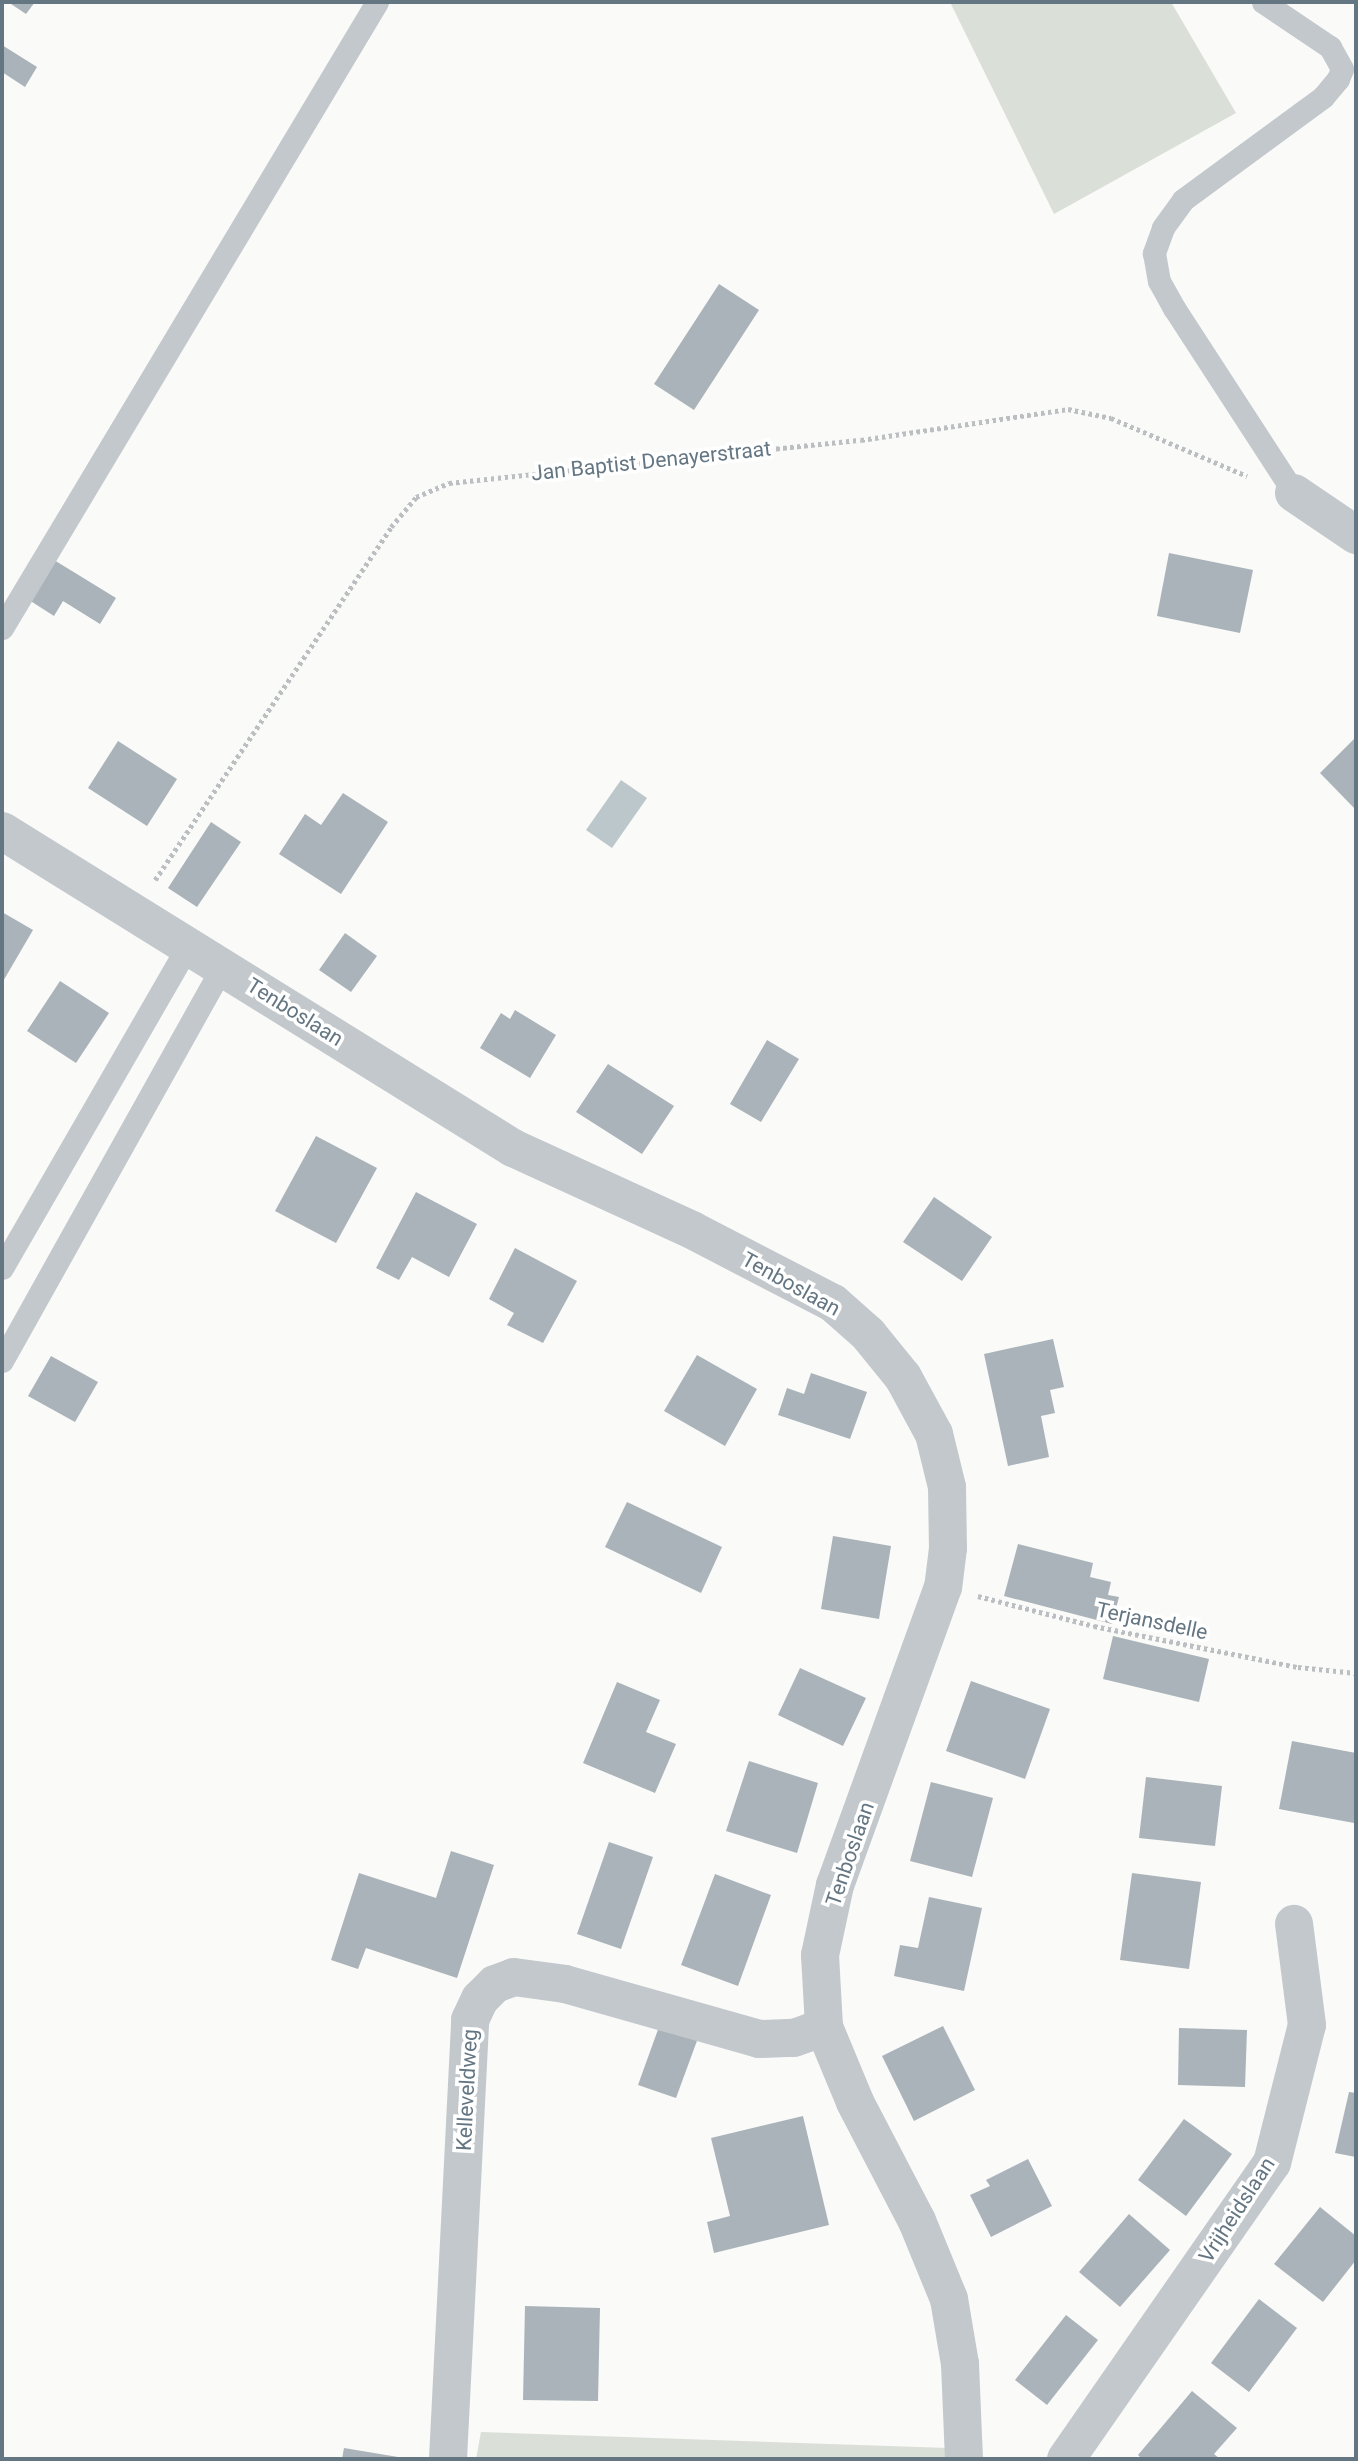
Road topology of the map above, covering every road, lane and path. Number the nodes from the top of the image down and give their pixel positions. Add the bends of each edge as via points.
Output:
1 (377, 2) edge
2 (1263, 2) edge
3 (1294, 493) junction
4 (1356, 535) edge
5 (2, 628) edge
6 (2, 831) edge
7 (135, 910) junction
8 (188, 946) junction
9 (222, 967) junction
10 (2, 1268) edge
11 (2, 1361) edge
12 (943, 1587) junction
13 (1356, 1673) edge
14 (1294, 1924) dead end
15 (824, 2027) junction
16 (449, 2459) edge
17 (964, 2459) edge
18 (1066, 2459) edge

1 - 5 lane
2 - 3 lane via 1330,47 1342,69 1338,79 1322,97 1183,200 1163,228 1154,253 1159,281 1174,308
3 - 4 street
3 - 7 path, Jan Baptist Denayerstraat via 1111,418 1068,409 861,440 449,483 416,497 391,527
6 - 7 street, Tenboslaan
7 - 8 street, Tenboslaan
8 - 9 street, Tenboslaan
8 - 10 lane
9 - 11 lane
9 - 12 street, Tenboslaan via 513,1148 692,1230 833,1303 902,1377 933,1434 947,1487
12 - 13 path, Terjansdelle via 1094,1626 1298,1667
12 - 15 street, Tenboslaan via 835,1885 820,1955
14 - 18 street, Vrijheidslaan via 1307,2025 1272,2162
15 - 16 street, Kelleveldweg via 794,2038 759,2039 565,1984 514,1977 495,1984 480,1999 470,2020
15 - 17 street, Tenboslaan via 950,2299 960,2364

